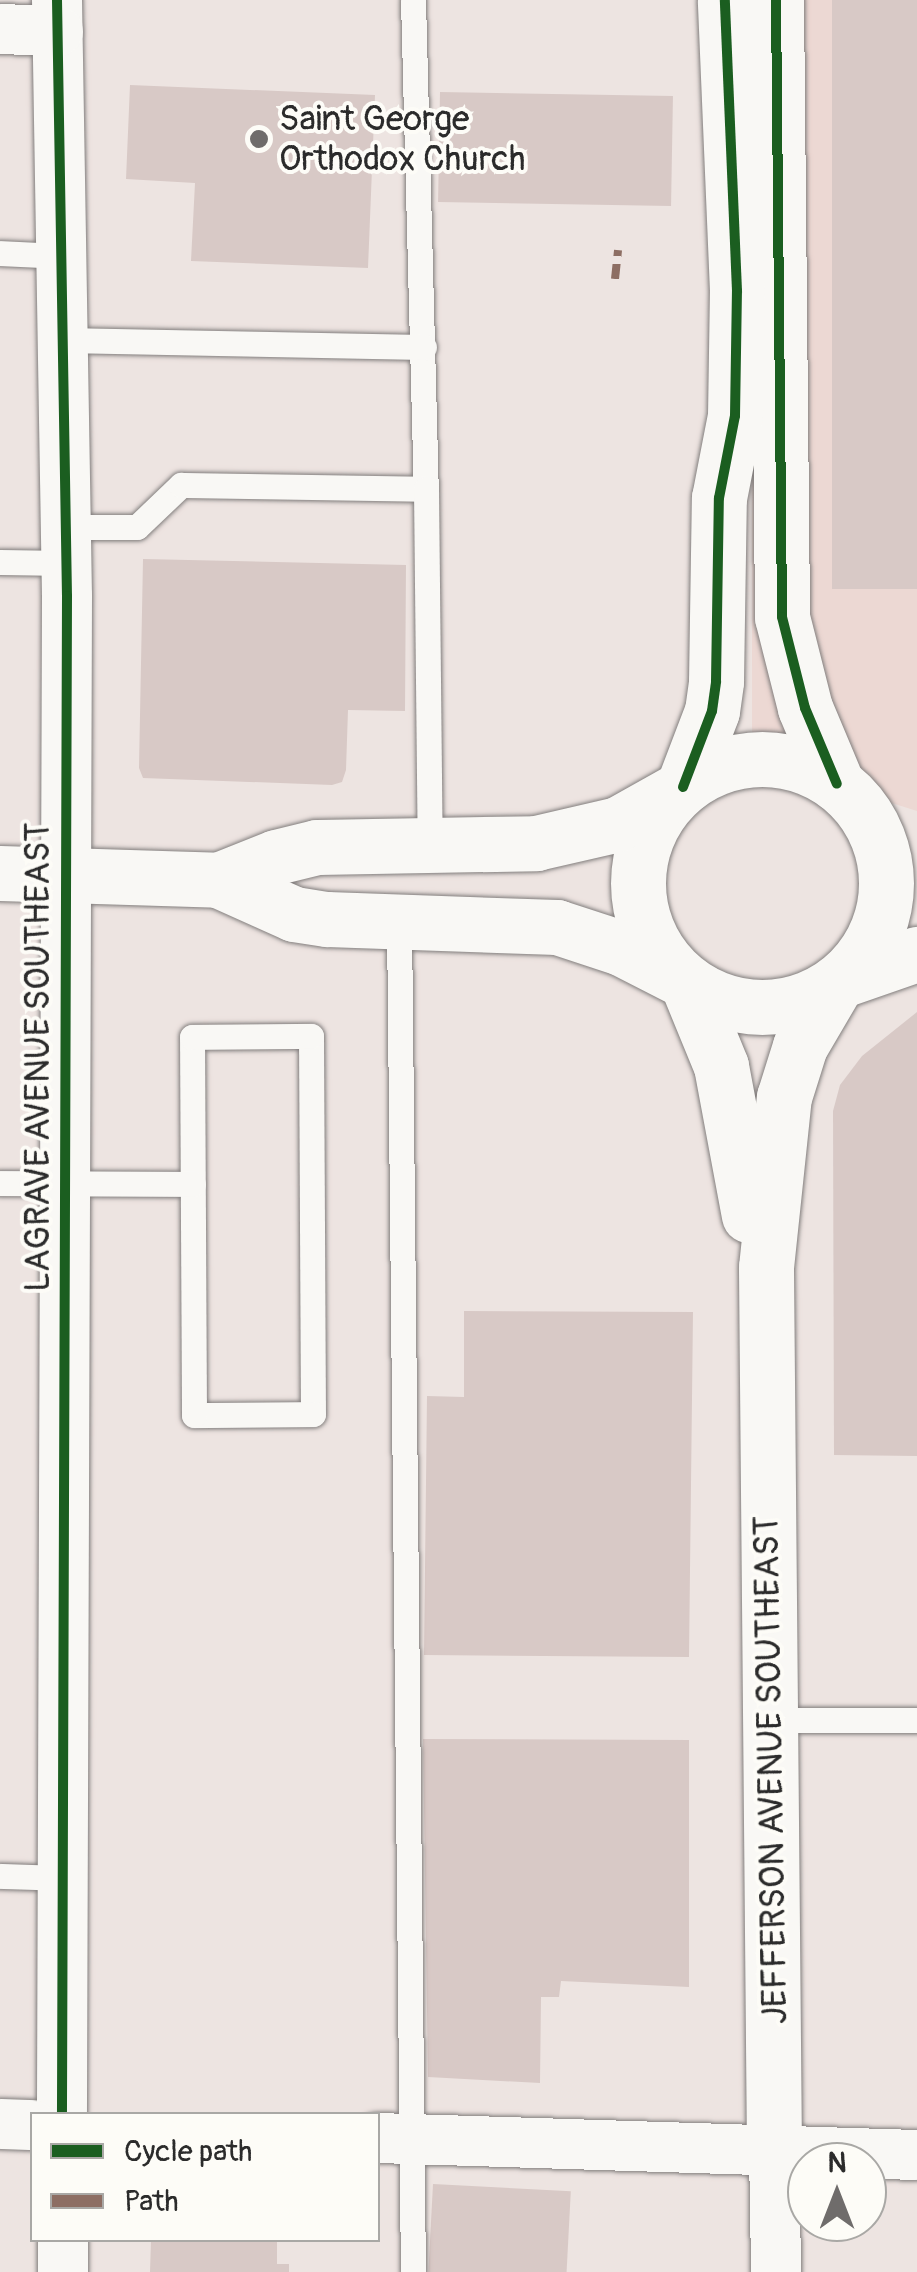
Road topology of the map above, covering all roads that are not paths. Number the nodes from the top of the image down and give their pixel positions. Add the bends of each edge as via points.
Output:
1 (414, 0) edge
2 (725, 0) edge
3 (776, 0) edge
4 (58, 15) edge
5 (0, 29) edge
6 (0, 253) edge
7 (62, 256) junction
8 (63, 340) junction
9 (424, 346) junction
10 (426, 489) junction
11 (66, 545) junction
12 (0, 562) edge
13 (839, 785) junction
14 (680, 789) junction
15 (917, 838) edge
16 (430, 845) junction
17 (0, 873) edge
18 (66, 875) junction
19 (218, 880) junction
20 (400, 920) junction
21 (917, 954) edge
22 (685, 982) junction
23 (838, 982) junction
24 (66, 1181) junction
25 (0, 1183) edge
26 (193, 1184) junction
27 (766, 1267) junction
28 (770, 1720) junction
29 (917, 1720) edge
30 (0, 1876) edge
31 (63, 1878) junction
32 (62, 2112) edge
33 (0, 2124) edge
34 (30, 2125) edge
35 (395, 2138) edge
36 (774, 2152) junction
37 (917, 2156) edge
38 (63, 2242) edge
39 (63, 2272) edge
40 (413, 2272) edge
41 (776, 2272) edge

1 - 9 lane
2 - 14 street via 737,291 735,416 719,498 712,710
3 - 13 street via 782,617 801,695
4 - 5 street
4 - 7 street, LAGRAVE AVENUE SOUTHEAST
6 - 7 lane
7 - 8 street, LAGRAVE AVENUE SOUTHEAST
8 - 9 lane
8 - 11 street, LAGRAVE AVENUE SOUTHEAST
9 - 10 lane
10 - 11 lane via 180,485 137,527
10 - 16 lane
11 - 12 lane
11 - 18 street, LAGRAVE AVENUE SOUTHEAST
13 - 14 street via 799,764 752,759 725,764
13 - 15 street
13 - 23 street via 870,824 886,869 886,900 878,932
14 - 16 street via 584,835
14 - 22 street via 644,842 637,871 647,932
16 - 19 street via 296,850
17 - 18 street
18 - 19 street
18 - 24 street, LAGRAVE AVENUE SOUTHEAST
19 - 20 street via 294,914
20 - 22 street via 557,927 621,948
20 - 35 lane
21 - 23 street
22 - 23 street via 749,1007 797,1003
22 - 27 street, JEFFERSON AVENUE SOUTHEAST via 721,1066
23 - 27 street, JEFFERSON AVENUE SOUTHEAST via 791,1069 776,1138
24 - 25 lane
24 - 26 lane
24 - 31 street, LAGRAVE AVENUE SOUTHEAST
26 - 26 lane via 194,1415 313,1414 311,1036 192,1037
27 - 28 street, JEFFERSON AVENUE SOUTHEAST
28 - 29 lane
28 - 36 street, JEFFERSON AVENUE SOUTHEAST
30 - 31 lane
31 - 32 street, LAGRAVE AVENUE SOUTHEAST
33 - 34 street
35 - 36 street
35 - 40 lane
36 - 37 street
36 - 41 street, JEFFERSON AVENUE SOUTHEAST
38 - 39 street

